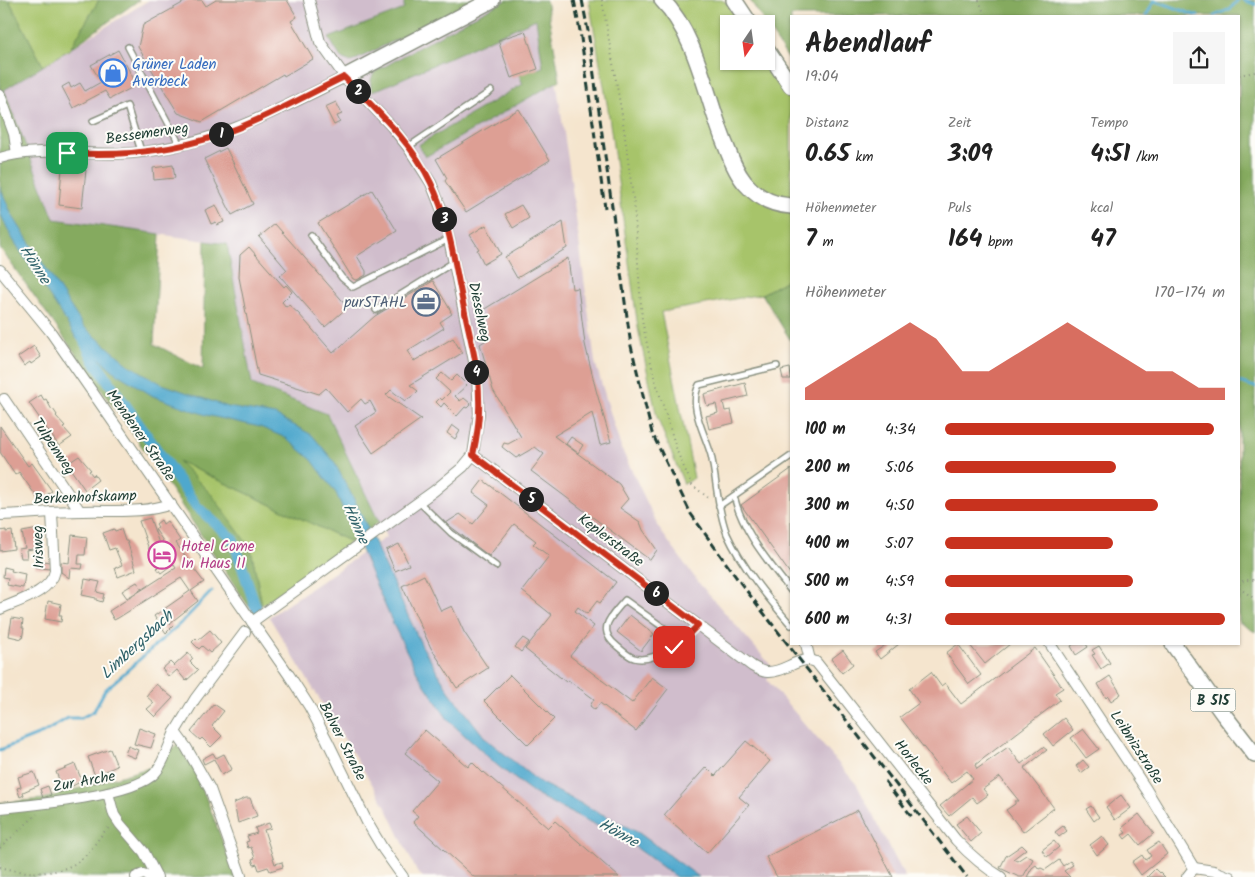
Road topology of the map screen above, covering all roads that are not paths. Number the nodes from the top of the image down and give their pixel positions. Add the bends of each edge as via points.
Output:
1 (309, 0) edge
2 (492, 0) edge
3 (662, 0) edge
4 (734, 0) edge
5 (744, 15) edge
6 (128, 47) dead end
7 (775, 62) edge
8 (344, 77) junction
9 (790, 85) edge
10 (491, 91) dead end
11 (0, 95) edge
12 (93, 121) dead end
13 (180, 145) junction
14 (408, 147) junction
15 (142, 152) junction
16 (17, 154) junction
17 (0, 158) edge
18 (790, 206) edge
19 (310, 235) dead end
20 (450, 239) junction
21 (454, 262) junction
22 (0, 270) edge
23 (376, 310) dead end
24 (777, 366) dead end
25 (2, 397) edge
26 (473, 455) junction
27 (790, 457) edge
28 (734, 496) junction
29 (419, 502) junction
30 (171, 504) junction
31 (719, 506) junction
32 (80, 511) junction
33 (52, 513) junction
34 (0, 515) edge
35 (496, 566) dead end
36 (790, 590) edge
37 (0, 609) edge
38 (252, 622) junction
39 (790, 624) edge
40 (698, 625) junction
41 (245, 632) dead end
42 (682, 641) junction
43 (806, 645) edge
44 (1051, 645) edge
45 (1174, 645) edge
46 (810, 660) junction
47 (174, 732) junction
48 (1255, 756) edge
49 (108, 793) junction
50 (0, 808) edge
51 (1194, 868) junction
52 (241, 876) dead end
53 (401, 876) edge
54 (136, 877) edge
55 (153, 877) edge
56 (157, 877) edge
57 (1001, 877) edge
58 (1187, 877) edge
59 (1230, 877) edge

1 - 8 street, Dieselweg via 320,42
2 - 8 main road
3 - 18 main road via 683,28 721,135 745,183 765,199
4 - 5 main road
6 - 13 lane
7 - 9 main road
8 - 13 street, Bessemerweg via 238,128
8 - 14 street, Dieselweg
10 - 14 lane
11 - 16 street via 14,134
12 - 15 lane via 127,106
13 - 15 street, Bessemerweg
14 - 20 street, Dieselweg via 431,183
15 - 16 street, Bessemerweg
16 - 17 street, Bessemerweg
19 - 20 lane via 342,278 353,287
20 - 21 street, Dieselweg
21 - 23 lane
21 - 26 street, Dieselweg via 480,398
22 - 30 street, Mendener Straße via 50,331
24 - 31 lane via 699,385 694,394 698,419 711,455
25 - 32 street, Tulpenweg
26 - 29 street via 447,481
26 - 40 street, Keplerstraße
27 - 28 lane
28 - 31 lane
28 - 36 lane via 755,544
29 - 35 lane via 451,533
29 - 38 street
30 - 32 street, Berkenhofskamp via 144,510
30 - 38 street, Mendener Straße
31 - 39 lane via 735,548
32 - 33 street, Berkenhofskamp
33 - 34 street, Berkenhofskamp
33 - 37 street, Irisweg via 54,578 45,588
38 - 53 street, Balver Straße via 309,706 367,822
40 - 42 lane
40 - 46 street, Keplerstraße via 752,666 766,672
41 - 47 street, Zur Arche
42 - 42 lane via 657,654 636,658 610,641 606,628 609,619 625,600
43 - 46 street
44 - 51 street, Leibnizstraße
45 - 48 main road, B 515
46 - 57 street, Horlecke via 816,662 956,840
47 - 49 street, Zur Arche via 154,774 130,787
47 - 52 street via 210,789
49 - 50 street, Zur Arche
49 - 56 street via 114,815 144,852
51 - 58 street
51 - 59 street
54 - 55 street via 143,874

